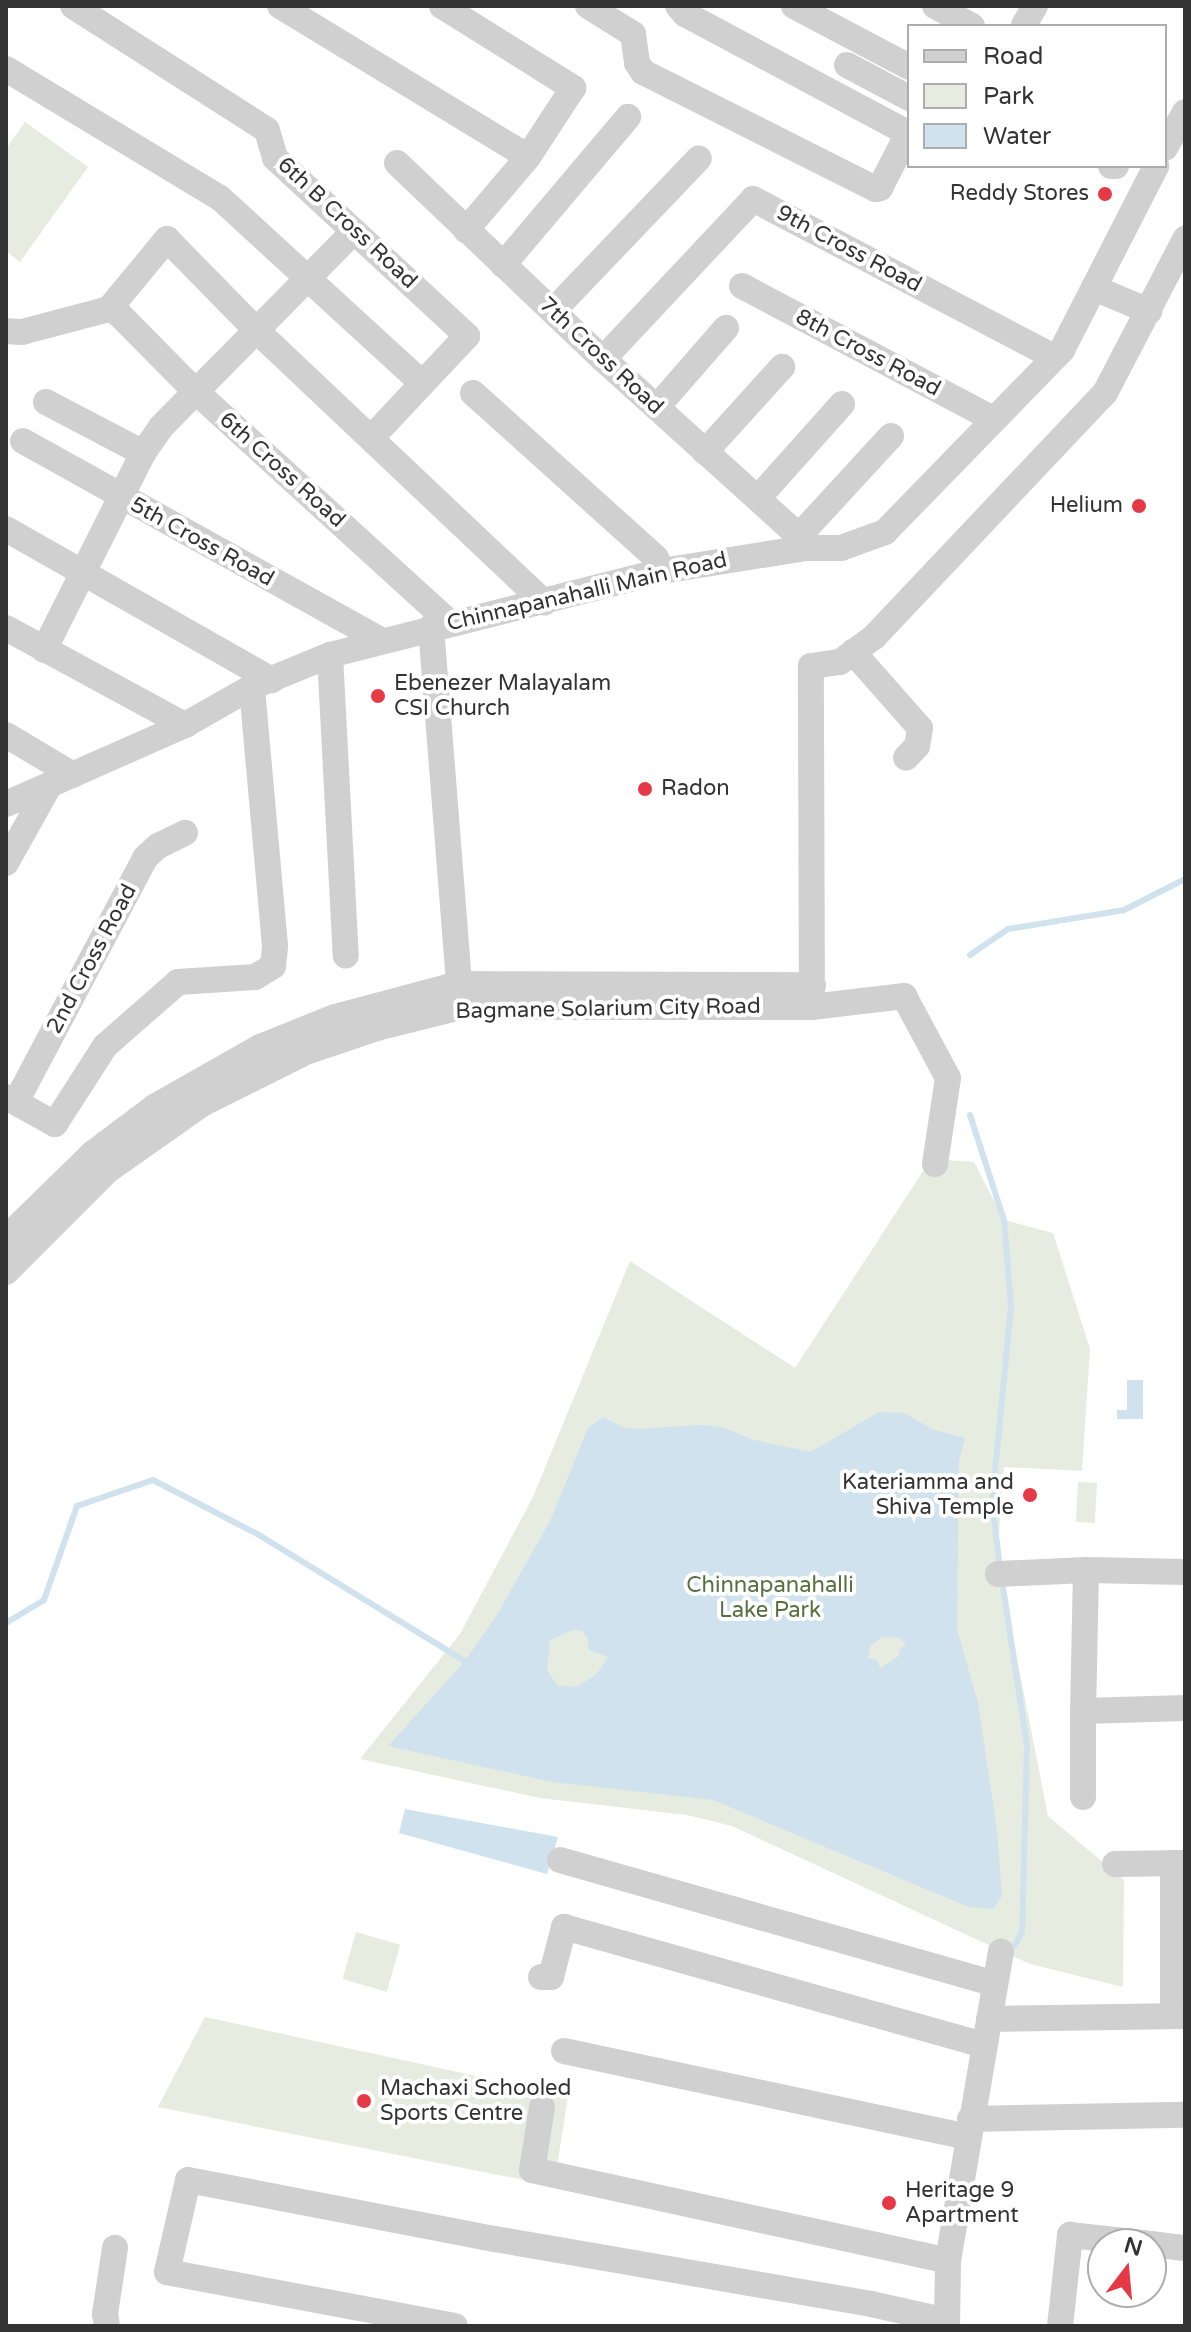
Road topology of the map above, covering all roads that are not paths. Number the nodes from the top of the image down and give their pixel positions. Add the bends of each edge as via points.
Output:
1 (73, 6) edge
2 (280, 6) edge
3 (442, 6) edge
4 (588, 6) edge
5 (678, 6) edge
6 (794, 6) edge
7 (935, 6) edge
8 (1035, 6) edge
9 (968, 24) edge
10 (1025, 24) edge
11 (847, 65) dead end
12 (907, 66) edge
13 (6, 69) edge
14 (907, 97) edge
15 (628, 117) dead end
16 (907, 131) edge
17 (907, 134) edge
18 (528, 157) junction
19 (699, 158) dead end
20 (397, 163) dead end
21 (1155, 168) edge
22 (466, 230) junction
23 (354, 231) junction
24 (1185, 239) edge
25 (503, 265) junction
26 (307, 278) junction
27 (742, 286) dead end
28 (1174, 286) edge
29 (1094, 288) junction
30 (114, 311) junction
31 (553, 311) junction
32 (1149, 311) junction
33 (726, 328) dead end
34 (255, 329) junction
35 (6, 331) edge
36 (1054, 357) junction
37 (603, 359) junction
38 (782, 367) dead end
39 (422, 383) junction
40 (194, 390) junction
41 (473, 393) dead end
42 (46, 402) dead end
43 (842, 404) dead end
44 (657, 407) junction
45 (993, 419) junction
46 (891, 436) dead end
47 (372, 437) junction
48 (23, 441) dead end
49 (705, 452) junction
50 (143, 453) junction
51 (122, 498) junction
52 (758, 498) junction
53 (6, 529) edge
54 (802, 542) junction
55 (662, 571) junction
56 (84, 576) junction
57 (544, 602) junction
58 (440, 625) junction
59 (6, 628) edge
60 (383, 641) junction
61 (44, 650) junction
62 (853, 652) junction
63 (330, 655) junction
64 (262, 684) junction
65 (185, 725) junction
66 (6, 735) edge
67 (906, 758) dead end
68 (73, 775) junction
69 (48, 788) junction
70 (6, 804) edge
71 (185, 833) dead end
72 (6, 863) edge
73 (346, 956) dead end
74 (460, 996) junction
75 (812, 996) junction
76 (11, 1099) edge
77 (935, 1164) dead end
78 (6, 1238) edge
79 (6, 1272) edge
80 (1086, 1570) junction
81 (1185, 1572) edge
82 (998, 1574) dead end
83 (1185, 1708) edge
84 (1083, 1711) junction
85 (1083, 1797) dead end
86 (560, 1860) dead end
87 (1179, 1863) edge
88 (1115, 1864) dead end
89 (1001, 1952) dead end
90 (541, 1977) dead end
91 (994, 1984) junction
92 (1179, 2016) edge
93 (986, 2032) junction
94 (564, 2051) dead end
95 (542, 2107) dead end
96 (1185, 2115) edge
97 (968, 2128) junction
98 (1087, 2237) edge
99 (115, 2248) dead end
100 (948, 2261) junction
101 (880, 2316) edge
102 (947, 2324) edge
103 (107, 2326) edge
104 (455, 2326) edge
105 (1060, 2326) edge

1 - 23 street, 6th B Cross Road via 267,130 275,158
2 - 18 street
3 - 18 street via 573,88
4 - 17 street via 633,34 643,72 876,189
5 - 16 street
6 - 12 street
7 - 9 street
8 - 10 street
11 - 14 street
13 - 26 street via 220,198
15 - 25 street
18 - 22 street
19 - 31 street
20 - 22 street, 7th Cross Road
21 - 29 street, Chinnapanahalli Main Road
22 - 25 street, 7th Cross Road
23 - 26 street
23 - 39 street, 6th B Cross Road via 467,336
24 - 28 street
25 - 31 street, 7th Cross Road
26 - 34 street
26 - 39 street
27 - 45 street, 8th Cross Road
28 - 32 street
29 - 32 street
29 - 36 street, Chinnapanahalli Main Road
30 - 34 street via 167,239
30 - 35 street
30 - 40 street, 6th Cross Road
31 - 37 street, 7th Cross Road
32 - 62 street via 1105,393 874,637
33 - 44 street
34 - 40 street
34 - 47 street
36 - 37 street, 9th Cross Road via 753,199
36 - 45 street, Chinnapanahalli Main Road
37 - 44 street, 7th Cross Road
38 - 49 street
39 - 47 street
40 - 50 street
40 - 58 street, 6th Cross Road
41 - 55 street via 656,558
42 - 50 street
43 - 52 street
44 - 49 street, 7th Cross Road
45 - 54 street, Chinnapanahalli Main Road via 885,532 841,548
46 - 54 street
47 - 57 street
48 - 51 street, 5th Cross Road
49 - 52 street, 7th Cross Road
50 - 51 street
51 - 56 street
51 - 60 street, 5th Cross Road
52 - 54 street, 7th Cross Road
53 - 56 street
54 - 55 street, Chinnapanahalli Main Road
55 - 57 street, Chinnapanahalli Main Road
56 - 61 street
56 - 64 street
57 - 58 street, Chinnapanahalli Main Road
58 - 60 street, Chinnapanahalli Main Road
58 - 74 street
59 - 61 street
60 - 63 street, Chinnapanahalli Main Road
61 - 65 street
62 - 67 street via 920,728 917,746
62 - 75 street via 840,662 811,666
63 - 64 street, Chinnapanahalli Main Road
63 - 73 street
64 - 65 street, Chinnapanahalli Main Road
64 - 76 street via 273,966 255,977 178,982 105,1046 55,1124
65 - 68 street, Chinnapanahalli Main Road
66 - 68 street
68 - 69 street, Chinnapanahalli Main Road
69 - 70 street, Chinnapanahalli Main Road
69 - 72 street
71 - 76 street, 2nd Cross Road via 145,858
74 - 75 street, Bagmane Solarium City Road
74 - 78 street, Bagmane Solarium City Road via 335,1017 225,1065 123,1129
74 - 79 street, Bagmane Solarium City Road via 258,1073 202,1104 107,1171
75 - 77 street, Bagmane Solarium City Road via 904,996 948,1078
80 - 81 street
80 - 82 street
80 - 84 street
83 - 84 street
84 - 85 street
86 - 91 street
87 - 88 street
87 - 92 street
89 - 91 street
90 - 93 street via 551,1977 564,1927
91 - 93 street
92 - 93 street
93 - 97 street
94 - 97 street
95 - 100 street via 532,2170
96 - 97 street
97 - 100 street
98 - 105 street via 1070,2235
99 - 103 street
100 - 102 street
101 - 102 street
101 - 104 street via 188,2180 167,2272

